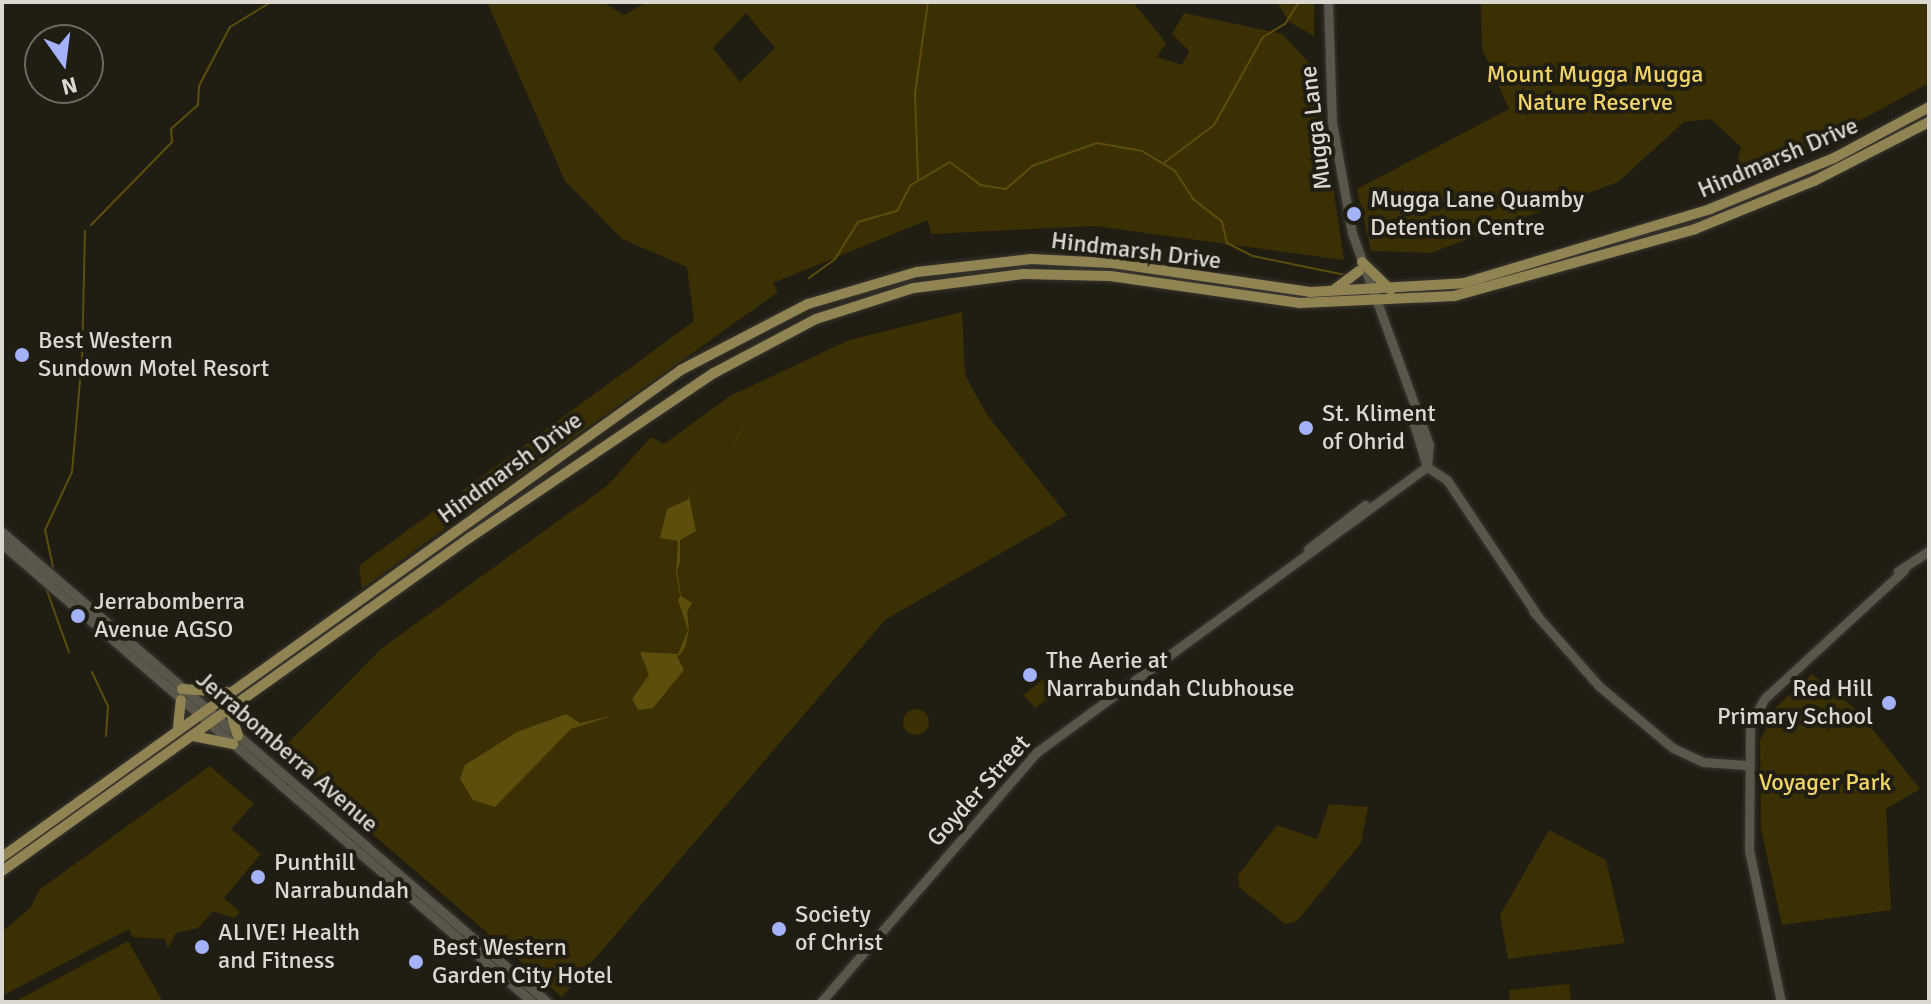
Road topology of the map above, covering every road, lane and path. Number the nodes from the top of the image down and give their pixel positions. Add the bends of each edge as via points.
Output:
1 (1328, 2) edge
2 (1929, 107) edge
3 (1929, 122) edge
4 (1361, 266) junction
5 (1397, 291) junction
6 (1326, 292) junction
7 (1370, 299) junction
8 (1427, 463) junction
9 (461, 528) junction
10 (2, 532) edge
11 (469, 538) junction
12 (2, 544) edge
13 (1929, 551) edge
14 (100, 623) junction
15 (267, 680) junction
16 (239, 687) junction
17 (182, 694) junction
18 (207, 716) junction
19 (175, 732) junction
20 (189, 737) junction
21 (236, 740) junction
22 (1746, 765) junction
23 (336, 821) junction
24 (338, 834) junction
25 (352, 835) junction
26 (2, 857) edge
27 (2, 871) edge
28 (532, 1002) edge
29 (547, 1002) edge
30 (821, 1002) edge
31 (1781, 1002) edge

1 - 4 street, Mugga Lane via 1332,122
2 - 5 main road, Hindmarsh Drive via 1834,158 1671,224 1484,278
3 - 7 main road, Hindmarsh Drive via 1800,187 1643,246 1518,283
4 - 5 main road via 1380,286
4 - 6 main road via 1353,282
4 - 7 street, Mugga Lane
5 - 7 main road, Hindmarsh Drive
6 - 7 main road, Hindmarsh Drive
6 - 9 main road, Hindmarsh Drive via 1067,260 981,262 880,281 717,348
7 - 8 street, Mugga Lane
7 - 11 main road, Hindmarsh Drive via 1262,299 1077,274 992,276 890,294 741,356
8 - 22 street via 1447,480 1537,615 1599,686 1665,742 1703,762
8 - 30 street, Goyder Street via 1037,752
9 - 11 main road
9 - 16 main road, Hindmarsh Drive
10 - 14 street, Jerrabomberra Avenue
11 - 15 main road, Hindmarsh Drive
12 - 14 street, Jerrabomberra Avenue
13 - 22 street via 1760,705
14 - 17 street, Jerrabomberra Avenue
15 - 18 main road, Hindmarsh Drive
15 - 21 main road via 234,711
16 - 17 main road via 212,695
16 - 18 main road, Hindmarsh Drive
17 - 18 street, Jerrabomberra Avenue
17 - 19 main road
18 - 19 main road, Hindmarsh Drive
18 - 20 main road, Hindmarsh Drive
18 - 21 street, Jerrabomberra Avenue
19 - 26 main road, Hindmarsh Drive
20 - 21 main road
20 - 27 main road, Hindmarsh Drive
21 - 23 street, Jerrabomberra Avenue
21 - 24 street, Jerrabomberra Avenue
22 - 31 street via 1759,903
23 - 24 street
23 - 25 street, Jerrabomberra Avenue
24 - 25 street
24 - 28 street, Jerrabomberra Avenue
25 - 29 street, Jerrabomberra Avenue

